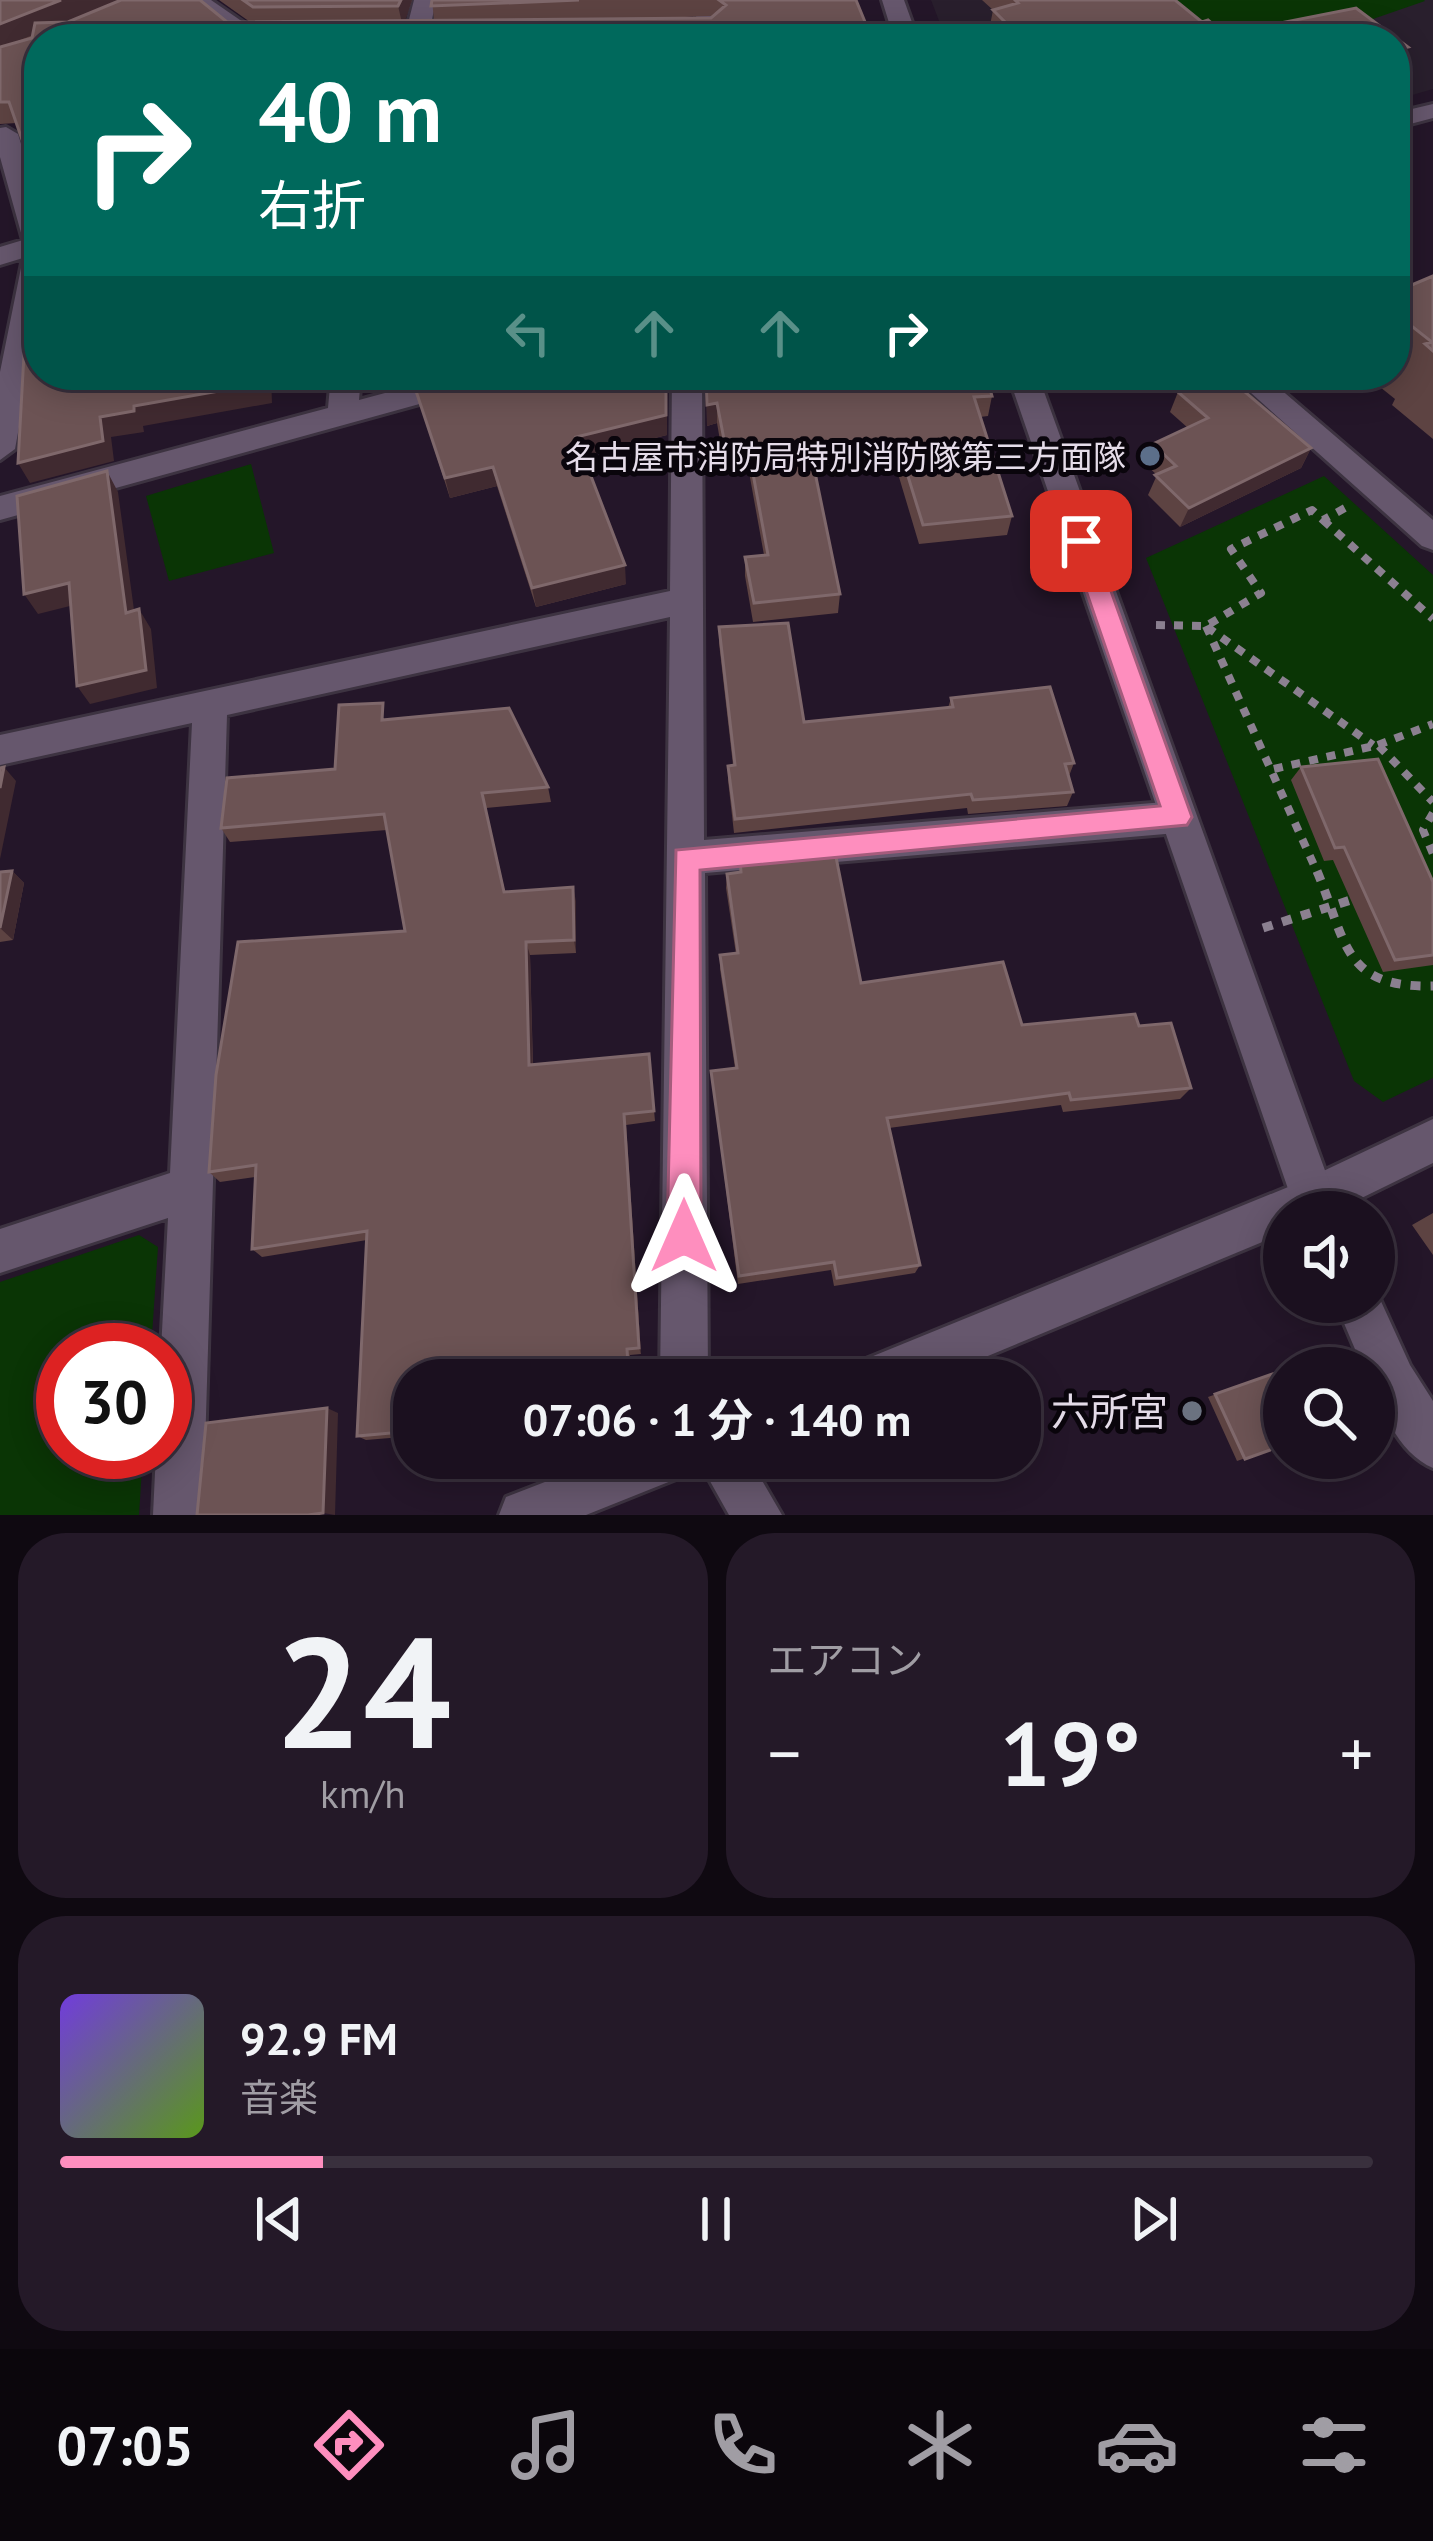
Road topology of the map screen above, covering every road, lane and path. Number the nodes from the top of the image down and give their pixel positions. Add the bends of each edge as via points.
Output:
1 (198, 0) edge
2 (234, 24) edge
3 (0, 136) edge
4 (24, 196) edge
5 (24, 335) edge
6 (345, 390) edge
7 (431, 390) edge
8 (687, 390) edge
9 (1028, 390) edge
10 (1263, 390) edge
11 (343, 413) junction
12 (0, 449) edge
13 (1378, 490) junction
14 (0, 508) edge
15 (1323, 520) junction
16 (1433, 538) edge
17 (687, 600) junction
18 (1433, 619) edge
19 (1206, 626) junction
20 (210, 705) junction
21 (1433, 724) edge
22 (1375, 745) junction
23 (0, 750) edge
24 (1274, 769) junction
25 (1433, 802) edge
26 (1433, 813) edge
27 (1178, 817) junction
28 (1433, 858) edge
29 (686, 859) junction
30 (1421, 868) edge
31 (1369, 895) edge
32 (1329, 907) junction
33 (1221, 942) junction
34 (1433, 986) edge
35 (1433, 1140) edge
36 (189, 1189) junction
37 (1310, 1191) edge
38 (1342, 1191) edge
39 (1263, 1226) edge
40 (0, 1251) edge
41 (1367, 1323) edge
42 (684, 1359) edge
43 (926, 1359) edge
44 (1433, 1444) edge
45 (616, 1479) edge
46 (734, 1479) edge
47 (178, 1515) edge
48 (524, 1515) edge
49 (757, 1515) edge

1 - 2 lane
3 - 4 street via 6,134
5 - 12 street
6 - 11 street
7 - 11 street
8 - 17 street
9 - 27 street
10 - 13 street
11 - 14 street
13 - 15 path
13 - 16 street
15 - 18 path
15 - 19 path via 1312,510 1231,549 1261,593
17 - 20 street
17 - 29 street
19 - 22 path
19 - 24 path
20 - 23 street
20 - 36 street
21 - 22 path
22 - 24 path
22 - 25 path
24 - 32 path
26 - 28 path via 1423,830
27 - 29 street
27 - 33 street
28 - 30 path
29 - 42 street
31 - 32 path
32 - 33 path
32 - 34 path via 1357,968 1392,987
33 - 37 street
35 - 38 street
36 - 40 street
36 - 47 street
39 - 43 street
41 - 44 street
45 - 48 street
46 - 49 street

